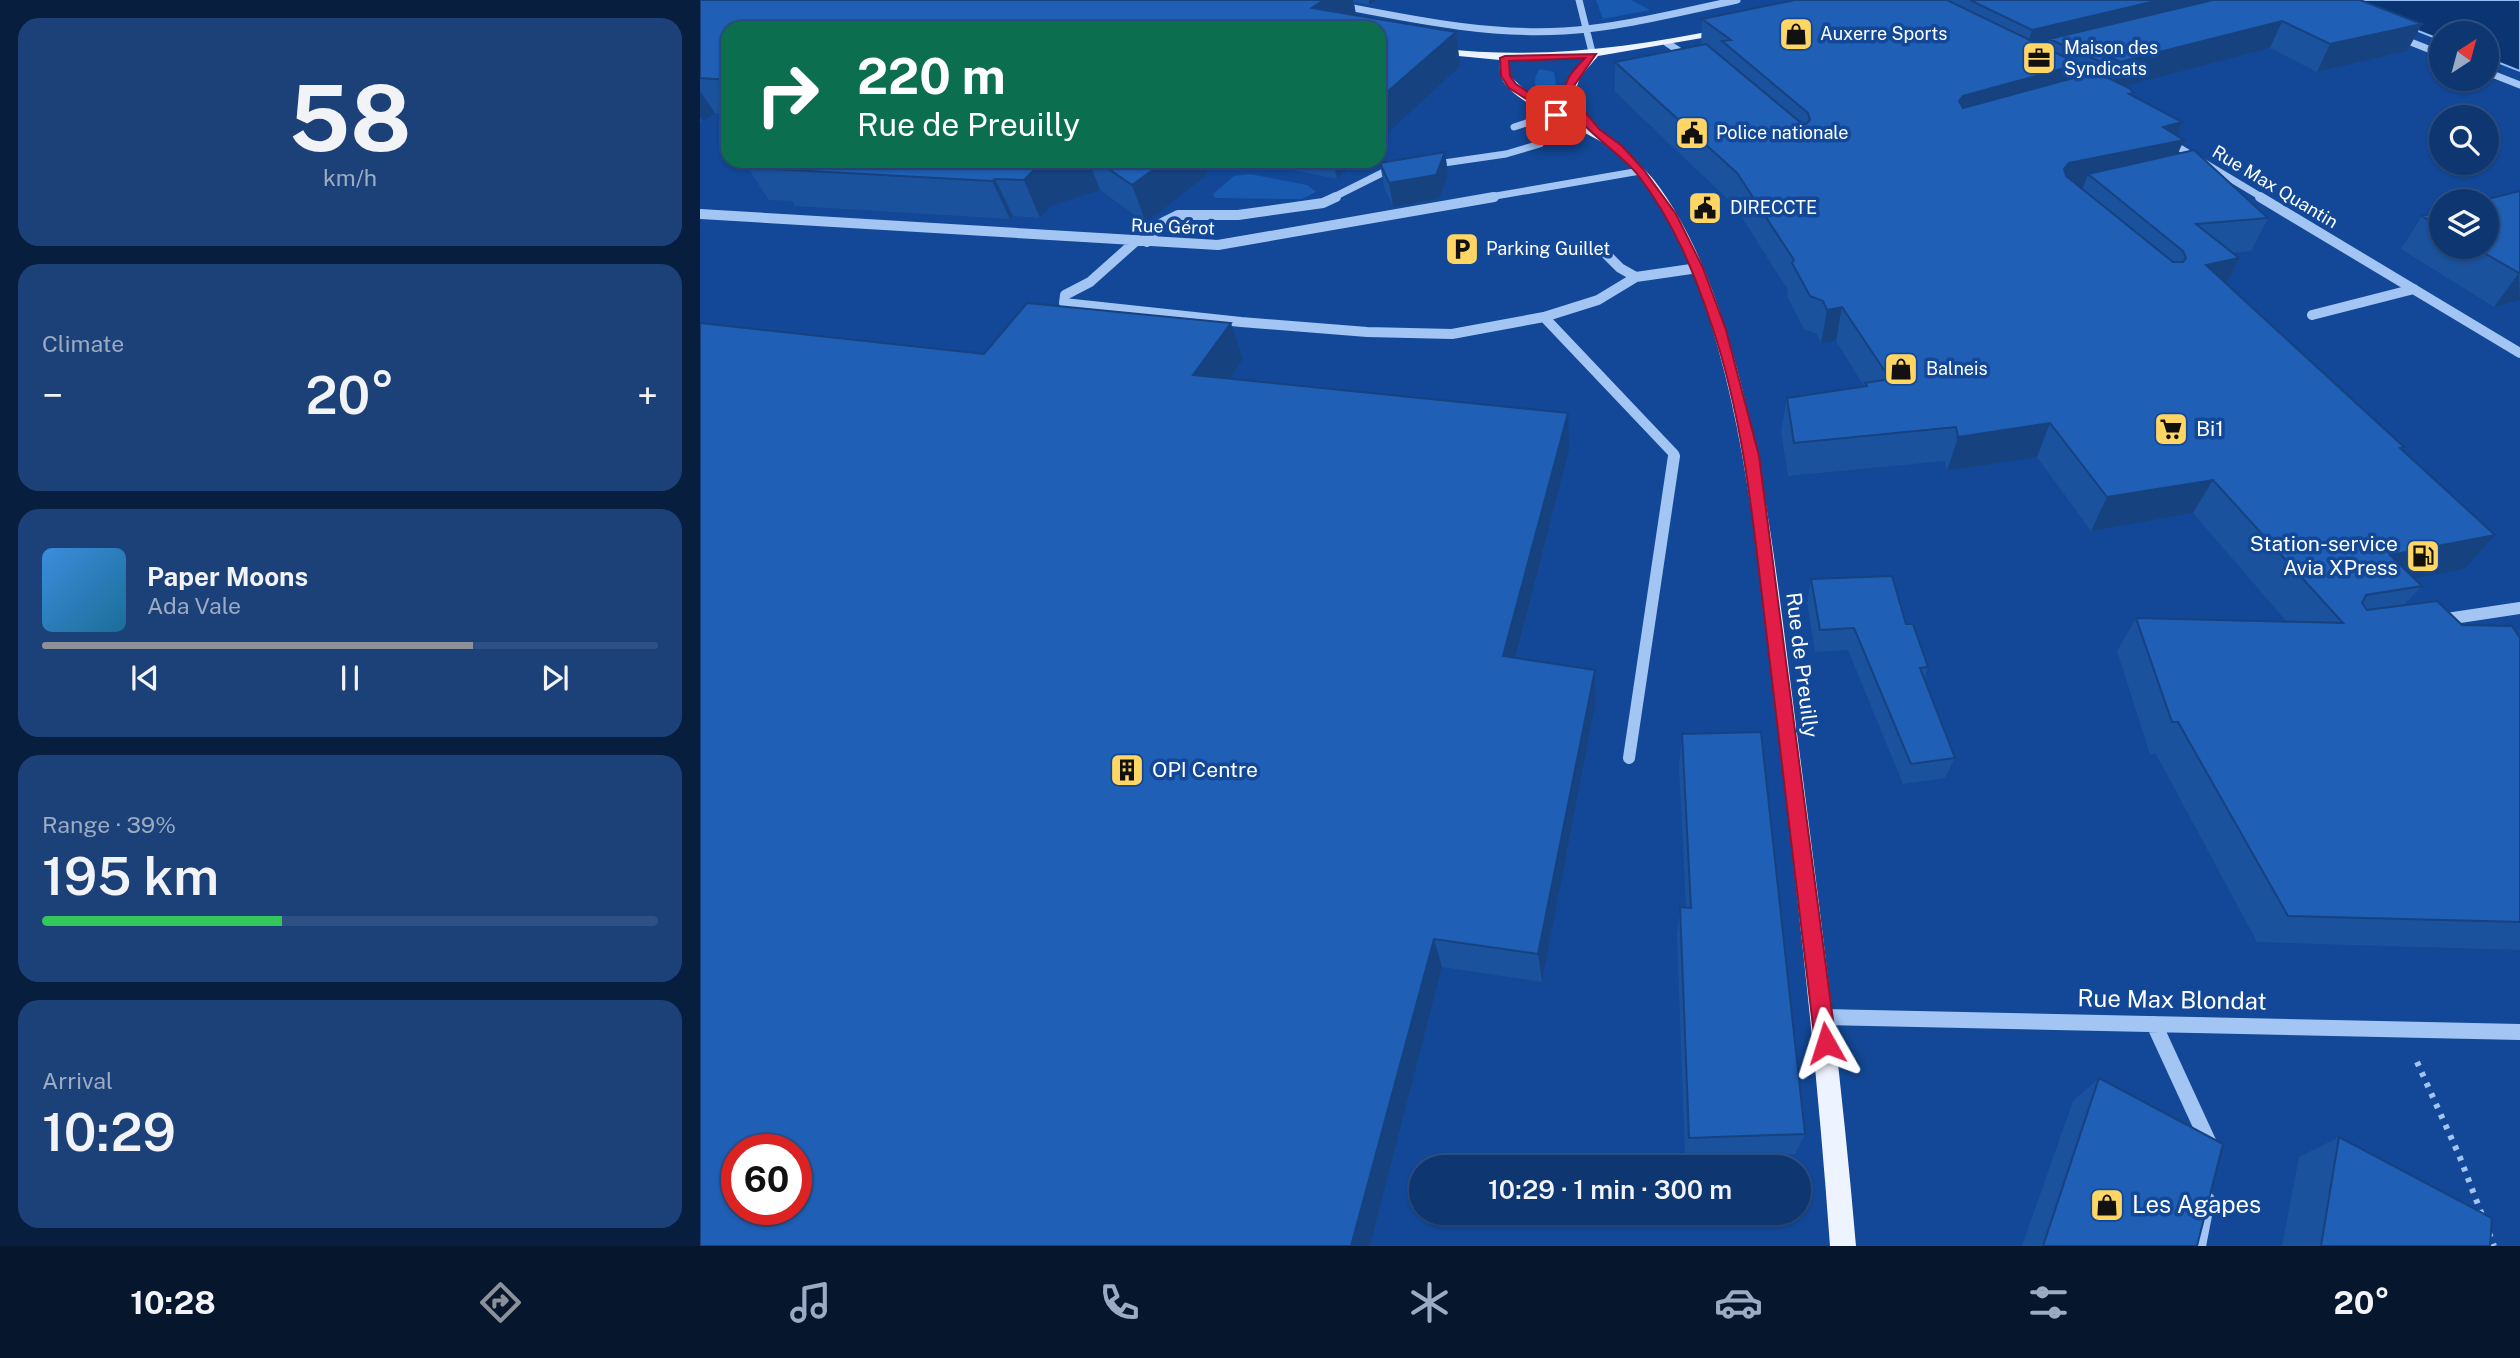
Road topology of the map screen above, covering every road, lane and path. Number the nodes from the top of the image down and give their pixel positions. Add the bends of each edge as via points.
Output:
1 (1311, 0) edge
2 (1579, 0) edge
3 (1737, 0) edge
4 (1458, 24) junction
5 (1584, 29) junction
6 (1731, 30) edge
7 (2390, 34) edge
8 (1444, 35) edge
9 (1667, 43) junction
10 (2429, 49) edge
11 (1426, 50) edge
12 (1593, 55) junction
13 (1505, 58) junction
14 (1701, 65) edge
15 (2499, 77) edge
16 (2520, 85) edge
17 (1576, 107) junction
18 (1556, 115) junction
19 (1514, 127) dead end
20 (1595, 131) junction
21 (2159, 136) edge
22 (1540, 144) dead end
23 (1425, 166) edge
24 (1411, 168) edge
25 (2214, 168) junction
26 (1640, 171) junction
27 (2201, 171) edge
28 (700, 214) edge
29 (1136, 242) junction
30 (1147, 242) junction
31 (1602, 250) dead end
32 (1698, 268) junction
33 (1636, 277) junction
34 (2414, 289) junction
35 (2312, 314) dead end
36 (1544, 317) junction
37 (2520, 353) edge
38 (2520, 608) edge
39 (2425, 622) edge
40 (1629, 758) dead end
41 (1823, 1017) junction
42 (2154, 1024) junction
43 (2403, 1029) junction
44 (2520, 1032) edge
45 (1843, 1246) edge
46 (2198, 1246) edge
47 (2494, 1246) edge

1 - 4 street
2 - 5 street
3 - 5 street
4 - 5 street via 1518,31
4 - 8 street
5 - 12 street
6 - 9 main road
7 - 10 street
9 - 12 main road
9 - 14 street
11 - 13 main road
12 - 13 main road
12 - 17 main road via 1569,86
13 - 18 main road, Rue de Preuilly via 1505,76 1513,86
15 - 16 street
17 - 18 street
17 - 20 main road, Rue de Preuilly
18 - 19 street
18 - 20 main road, Rue de Preuilly
20 - 26 main road, Rue de Preuilly
21 - 25 street, Rue Max Quantin
22 - 23 street via 1506,155
24 - 30 street via 1384,172 1323,203 1238,215 1178,215 1162,223
25 - 27 lane
25 - 34 street, Rue Max Quantin
26 - 30 street, Rue Gérot via 1237,243
26 - 32 main road, Rue de Preuilly via 1671,214
28 - 29 street, Rue Gérot
29 - 30 street, Rue Gérot
29 - 36 street via 1090,282 1065,295 1064,303 1367,332 1452,334
31 - 33 lane
32 - 33 street
32 - 41 main road, Rue de Preuilly via 1720,330 1752,456
33 - 36 street via 1598,300
34 - 35 street
34 - 37 street, Rue Max Quantin
36 - 40 street via 1674,454
38 - 39 street
41 - 42 street, Rue Max Blondat
41 - 45 main road, Rue de Preuilly
42 - 43 street, Rue Max Blondat
42 - 46 street via 2212,1147
43 - 44 street, Rue Max Blondat
43 - 47 path

